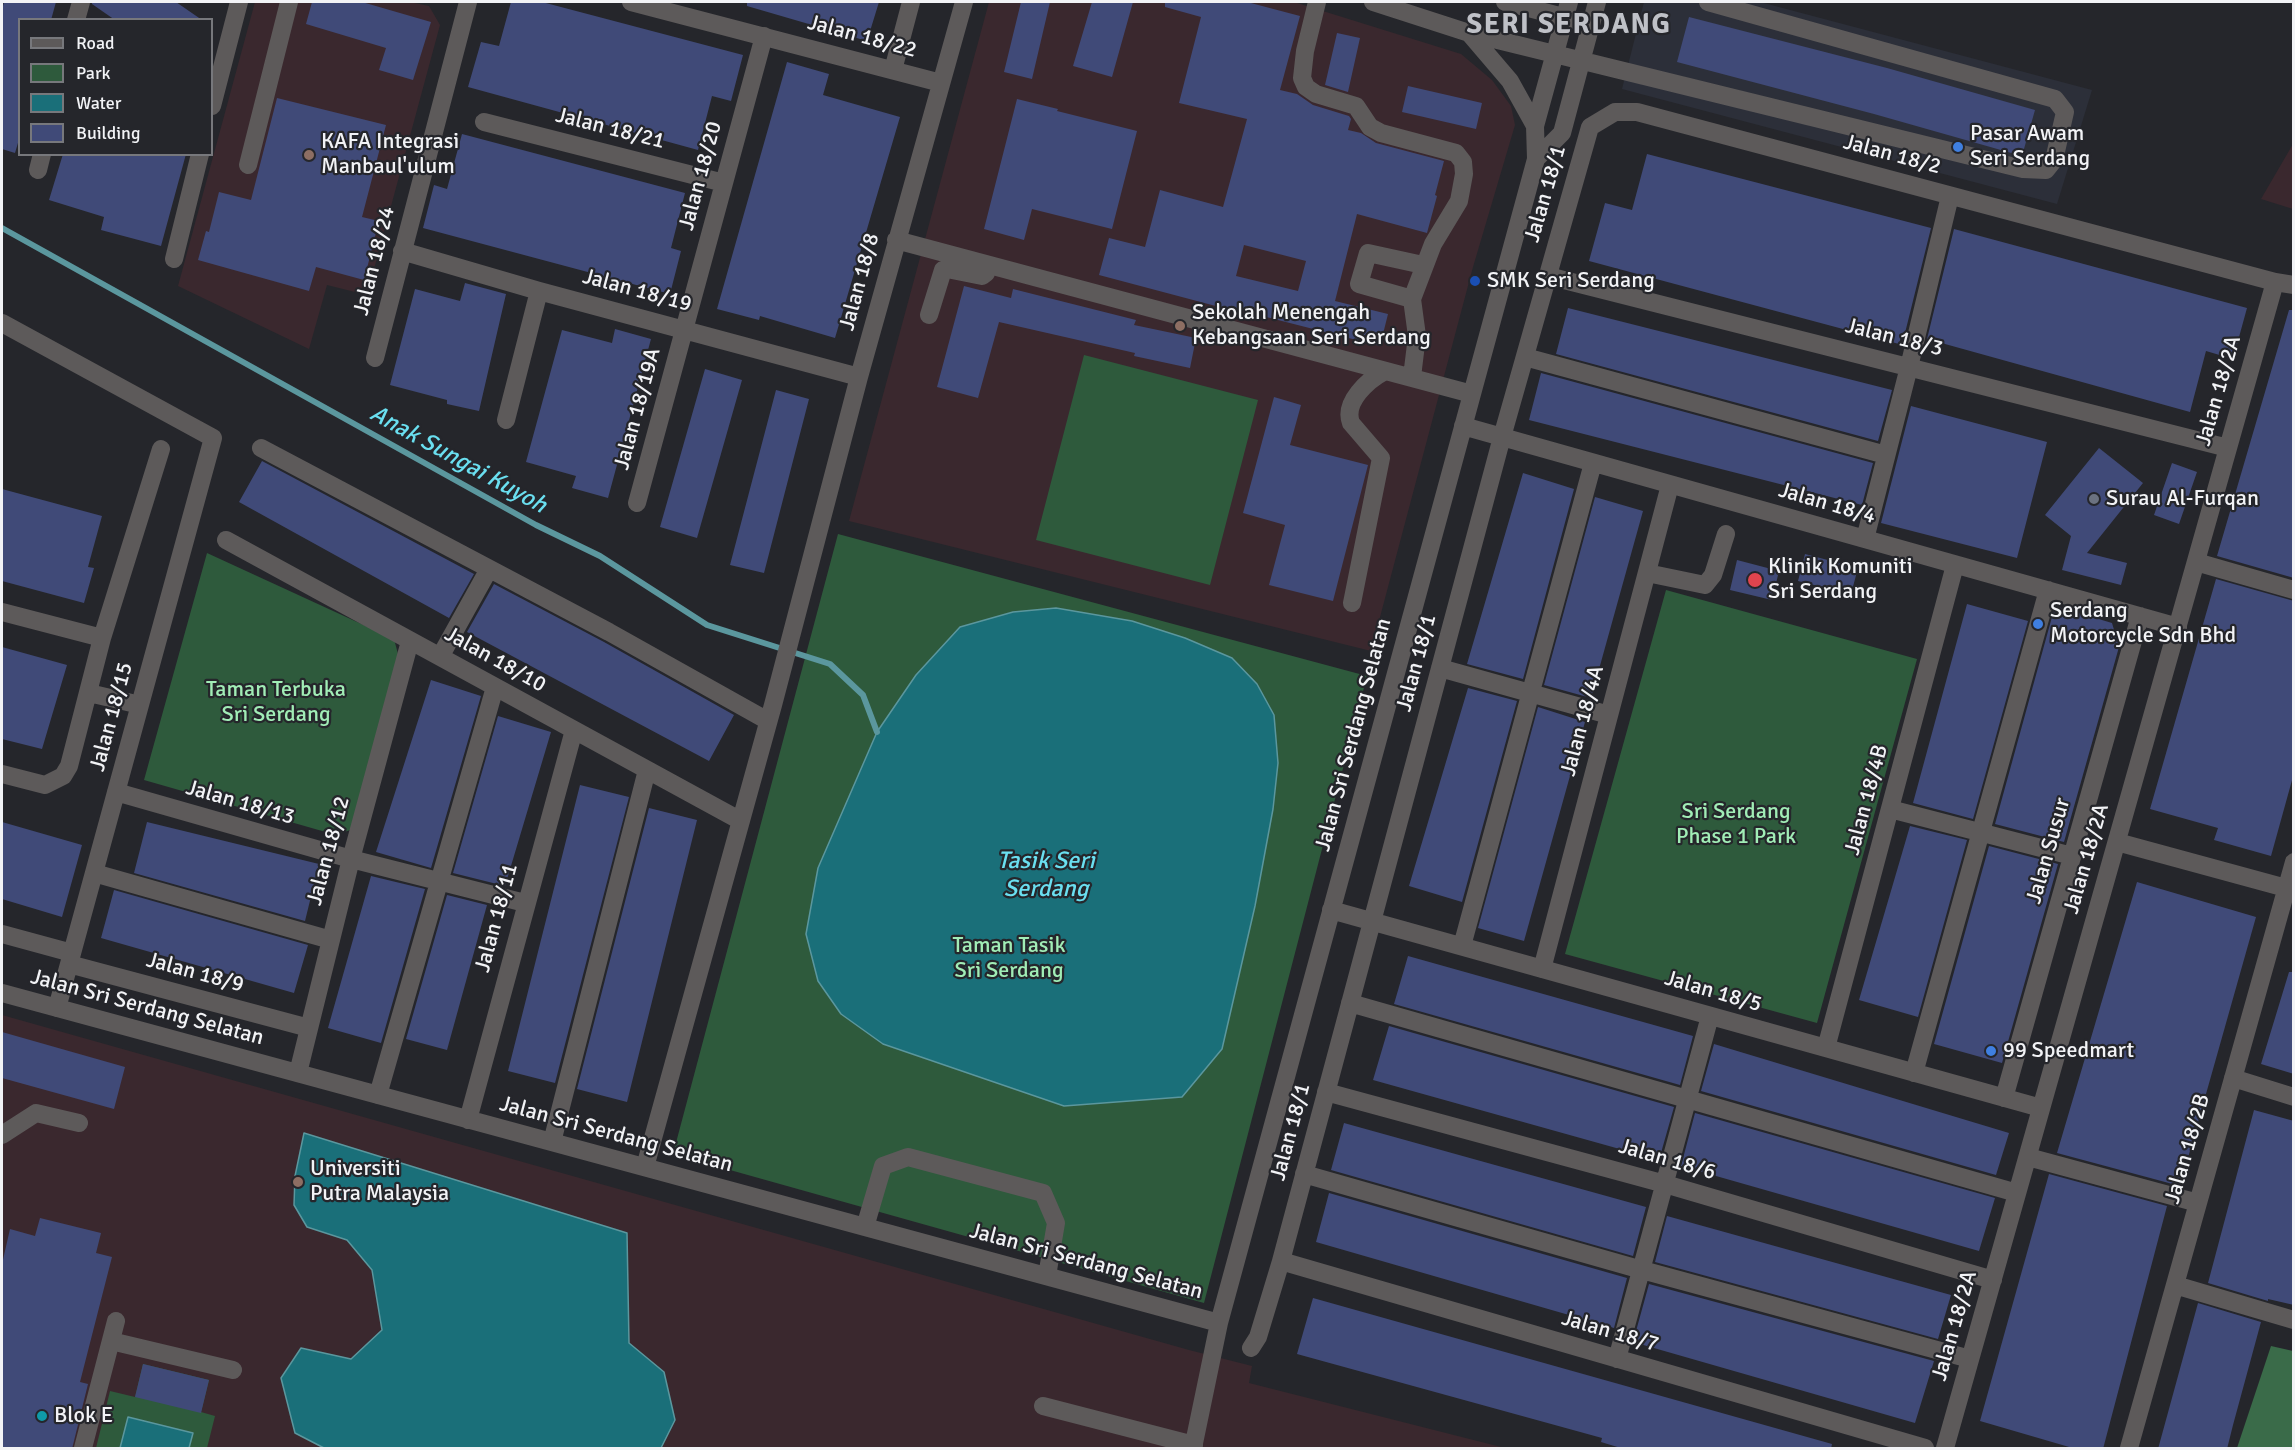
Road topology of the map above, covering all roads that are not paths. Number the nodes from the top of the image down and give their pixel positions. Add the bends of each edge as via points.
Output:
1 (81, 2) edge
2 (239, 2) edge
3 (289, 2) edge
4 (468, 2) edge
5 (631, 2) edge
6 (911, 2) edge
7 (964, 2) edge
8 (1317, 2) edge
9 (1373, 2) edge
10 (1505, 2) edge
11 (1597, 2) edge
12 (1708, 2) edge
13 (692, 9) edge
14 (1567, 9) edge
15 (77, 18) edge
16 (1591, 24) junction
17 (1469, 33) junction
18 (764, 36) junction
19 (1555, 54) junction
20 (1581, 60) junction
21 (893, 70) junction
22 (941, 83) junction
23 (214, 85) edge
24 (1636, 112) joint
25 (484, 122) dead end
26 (1535, 126) junction
27 (200, 156) edge
28 (1536, 159) junction
29 (248, 165) dead end
30 (724, 183) junction
31 (1950, 195) junction
32 (897, 240) junction
33 (402, 251) junction
34 (174, 259) dead end
35 (986, 264) junction
36 (1423, 265) junction
37 (1548, 276) junction
38 (2275, 282) junction
39 (2294, 285) edge
40 (539, 291) junction
41 (1412, 300) junction
42 (929, 315) dead end
43 (2, 323) edge
44 (686, 329) junction
45 (1525, 357) junction
46 (375, 358) dead end
47 (1909, 367) junction
48 (1385, 371) junction
49 (859, 377) junction
50 (1412, 377) junction
51 (1472, 394) junction
52 (506, 420) dead end
53 (1463, 426) junction
54 (1502, 437) junction
55 (261, 448) dead end
56 (2228, 448) junction
57 (161, 449) dead end
58 (1887, 455) junction
59 (1593, 463) junction
60 (1670, 485) junction
61 (637, 503) dead end
62 (1726, 534) dead end
63 (1865, 539) junction
64 (226, 540) dead end
65 (2196, 562) junction
66 (1955, 565) junction
67 (489, 568) junction
68 (1647, 573) junction
69 (2048, 590) junction
70 (2294, 590) edge
71 (1352, 603) dead end
72 (2, 612) edge
73 (2140, 616) junction
74 (2178, 627) junction
75 (102, 638) junction
76 (410, 641) junction
77 (440, 657) junction
78 (1440, 668) junction
79 (495, 687) junction
80 (88, 693) junction
81 (1531, 693) junction
82 (140, 705) junction
83 (1609, 715) junction
84 (768, 721) junction
85 (574, 730) junction
86 (647, 770) junction
87 (2, 774) edge
88 (116, 792) junction
89 (1890, 808) junction
90 (741, 821) junction
91 (1981, 832) junction
92 (2117, 842) junction
93 (2072, 856) junction
94 (351, 859) junction
95 (2294, 862) edge
96 (94, 873) junction
97 (439, 881) junction
98 (2286, 888) junction
99 (525, 903) junction
100 (1331, 910) junction
101 (1372, 921) junction
102 (2, 934) edge
103 (331, 939) junction
104 (1462, 946) junction
105 (71, 958) junction
106 (1542, 969) junction
107 (2, 993) edge
108 (1350, 1003) junction
109 (57, 1008) junction
110 (1710, 1016) junction
111 (309, 1028) junction
112 (1826, 1048) junction
113 (298, 1073) junction
114 (1914, 1073) junction
115 (2233, 1078) junction
116 (1326, 1092) junction
117 (378, 1095) junction
118 (2294, 1097) edge
119 (2004, 1098) junction
120 (1688, 1099) junction
121 (2041, 1108) junction
122 (468, 1120) junction
123 (79, 1123) dead end
124 (2, 1134) edge
125 (552, 1142) junction
126 (2028, 1157) junction
127 (645, 1167) junction
128 (1304, 1174) junction
129 (1665, 1184) junction
130 (2017, 1193) junction
131 (2198, 1203) junction
132 (865, 1227) junction
133 (1281, 1261) junction
134 (1642, 1270) junction
135 (1047, 1276) junction
136 (1993, 1280) junction
137 (2175, 1285) junction
138 (2294, 1320) edge
139 (116, 1321) dead end
140 (1219, 1323) junction
141 (111, 1341) junction
142 (1251, 1348) dead end
143 (1617, 1359) junction
144 (1970, 1359) junction
145 (234, 1370) dead end
146 (1043, 1406) dead end
147 (1194, 1447) edge
148 (1917, 1447) edge
149 (83, 1449) edge
150 (1945, 1449) edge
151 (2129, 1449) edge

1 - 15 street
2 - 23 street
3 - 29 street
4 - 33 street, Jalan 18/24
5 - 13 street, Jalan 18/22
6 - 21 street
7 - 22 street, Jalan 18/8
8 - 36 street via 1303,69 1306,87 1356,106 1370,128 1456,153 1463,162 1459,201
9 - 17 street
10 - 14 street
11 - 16 street, Jalan Sri Serdang Selatan
12 - 20 street via 2055,99 2065,112 2054,160 2046,171 2023,169
13 - 18 street, Jalan 18/22
14 - 16 street
14 - 19 street, Jalan Sri Serdang Selatan
16 - 20 street, Jalan Sri Serdang Selatan
17 - 19 street
17 - 26 street via 1510,81
18 - 21 street, Jalan 18/22
18 - 30 street, Jalan 18/20
19 - 20 street
19 - 26 street, Jalan Sri Serdang Selatan
20 - 28 street, Jalan Sri Serdang Selatan via 1562,133
21 - 22 street, Jalan 18/22
22 - 32 street, Jalan 18/8
24 - 31 street, Jalan 18/2
24 - 37 street, Jalan 18/1 via 1615,112 1590,127
25 - 30 street, Jalan 18/21
26 - 28 street, Jalan Sri Serdang Selatan
27 - 34 street
28 - 51 street, Jalan Sri Serdang Selatan
30 - 44 street, Jalan 18/20
31 - 38 street, Jalan 18/2
31 - 47 street
32 - 35 street
32 - 49 street, Jalan 18/8
33 - 40 street, Jalan 18/19
33 - 46 street, Jalan 18/24
35 - 42 street via 982,276 943,270
35 - 48 street
36 - 41 street
36 - 41 street via 1368,253 1359,284
37 - 45 street, Jalan 18/1
37 - 47 street, Jalan 18/3
38 - 39 street, Jalan 18/2
38 - 56 street, Jalan 18/2A
40 - 44 street, Jalan 18/19
40 - 52 street
41 - 50 street via 1417,336
43 - 82 street, Jalan 18/15 via 213,438
44 - 49 street, Jalan 18/19
44 - 61 street, Jalan 18/19A
45 - 54 street, Jalan 18/1
45 - 58 street
47 - 56 street, Jalan 18/3
47 - 58 street
48 - 50 street
48 - 71 street via 1371,378 1349,409 1351,423 1381,458
49 - 84 street, Jalan 18/8
50 - 51 street
51 - 53 street, Jalan Sri Serdang Selatan
53 - 54 street, Jalan 18/4
53 - 100 street, Jalan Sri Serdang Selatan
54 - 59 street, Jalan 18/4
54 - 78 street, Jalan 18/1
55 - 67 street
56 - 65 street, Jalan 18/2A
57 - 75 street
58 - 63 street
59 - 60 street, Jalan 18/4
59 - 81 street
60 - 63 street, Jalan 18/4
60 - 68 street, Jalan 18/4A
62 - 68 street via 1713,575 1705,585
63 - 66 street, Jalan 18/4
64 - 76 street, Jalan 18/10
65 - 70 street
65 - 74 street, Jalan 18/2A
66 - 69 street, Jalan 18/4
66 - 89 street, Jalan 18/4B
67 - 77 street
67 - 84 street
68 - 83 street, Jalan 18/4A
69 - 73 street, Jalan 18/4
69 - 91 street
72 - 75 street
73 - 74 street, Jalan 18/4
73 - 93 street, Jalan Susur
74 - 92 street, Jalan 18/2A
75 - 80 street
76 - 77 street, Jalan 18/10
76 - 94 street, Jalan 18/12
77 - 79 street, Jalan 18/10
78 - 81 street
78 - 101 street, Jalan 18/1
79 - 85 street, Jalan 18/10
79 - 97 street
80 - 82 street
80 - 87 street via 63,776 45,785
81 - 83 street
81 - 104 street
82 - 88 street, Jalan 18/15
83 - 106 street, Jalan 18/4A
84 - 90 street, Jalan 18/8
85 - 86 street, Jalan 18/10
85 - 99 street, Jalan 18/11
86 - 90 street, Jalan 18/10
86 - 125 street
88 - 94 street, Jalan 18/13
88 - 96 street, Jalan 18/15
89 - 91 street
89 - 112 street, Jalan 18/4B
90 - 127 street, Jalan 18/8
91 - 93 street
91 - 114 street
92 - 98 street
92 - 121 street, Jalan 18/2A
93 - 119 street, Jalan Susur
94 - 97 street, Jalan 18/13
94 - 103 street, Jalan 18/12
95 - 98 street, Jalan 18/2B
96 - 103 street
96 - 105 street, Jalan 18/15
97 - 99 street, Jalan 18/13
97 - 117 street
98 - 115 street, Jalan 18/2B
99 - 122 street, Jalan 18/11
100 - 101 street, Jalan 18/5
100 - 140 street, Jalan Sri Serdang Selatan
101 - 104 street, Jalan 18/5
101 - 108 street, Jalan 18/1
102 - 105 street, Jalan 18/9
103 - 111 street, Jalan 18/12
104 - 106 street, Jalan 18/5
105 - 109 street, Jalan 18/15
105 - 111 street, Jalan 18/9
106 - 110 street, Jalan 18/5
107 - 109 street, Jalan Sri Serdang Selatan
108 - 116 street, Jalan 18/1
108 - 120 street
109 - 113 street, Jalan Sri Serdang Selatan
110 - 112 street, Jalan 18/5
110 - 120 street
111 - 113 street, Jalan 18/12
112 - 114 street, Jalan 18/5
113 - 117 street, Jalan Sri Serdang Selatan
114 - 119 street, Jalan 18/5
115 - 118 street
115 - 131 street, Jalan 18/2B
116 - 128 street, Jalan 18/1
116 - 129 street, Jalan 18/6
117 - 122 street, Jalan Sri Serdang Selatan
119 - 121 street, Jalan 18/5
120 - 129 street
120 - 130 street
121 - 126 street, Jalan 18/2A
122 - 125 street, Jalan Sri Serdang Selatan
123 - 124 street via 36,1113
125 - 127 street, Jalan Sri Serdang Selatan
126 - 130 street, Jalan 18/2A
126 - 131 street
127 - 132 street, Jalan Sri Serdang Selatan
128 - 133 street, Jalan 18/1
128 - 134 street
129 - 134 street
129 - 136 street, Jalan 18/6
130 - 136 street, Jalan 18/2A
131 - 137 street, Jalan 18/2B
132 - 135 street, Jalan Sri Serdang Selatan
132 - 135 street via 883,1166 908,1157 1043,1193 1056,1223
133 - 142 street, Jalan 18/1 via 1258,1337
133 - 143 street, Jalan 18/7
134 - 143 street
134 - 144 street
135 - 140 street, Jalan Sri Serdang Selatan
136 - 144 street, Jalan 18/2A
137 - 138 street
137 - 151 street, Jalan 18/2B
139 - 141 street
140 - 147 street, Jalan Sri Serdang Selatan
141 - 145 street
141 - 149 street
143 - 148 street, Jalan 18/7
144 - 150 street, Jalan 18/2A
146 - 147 street

